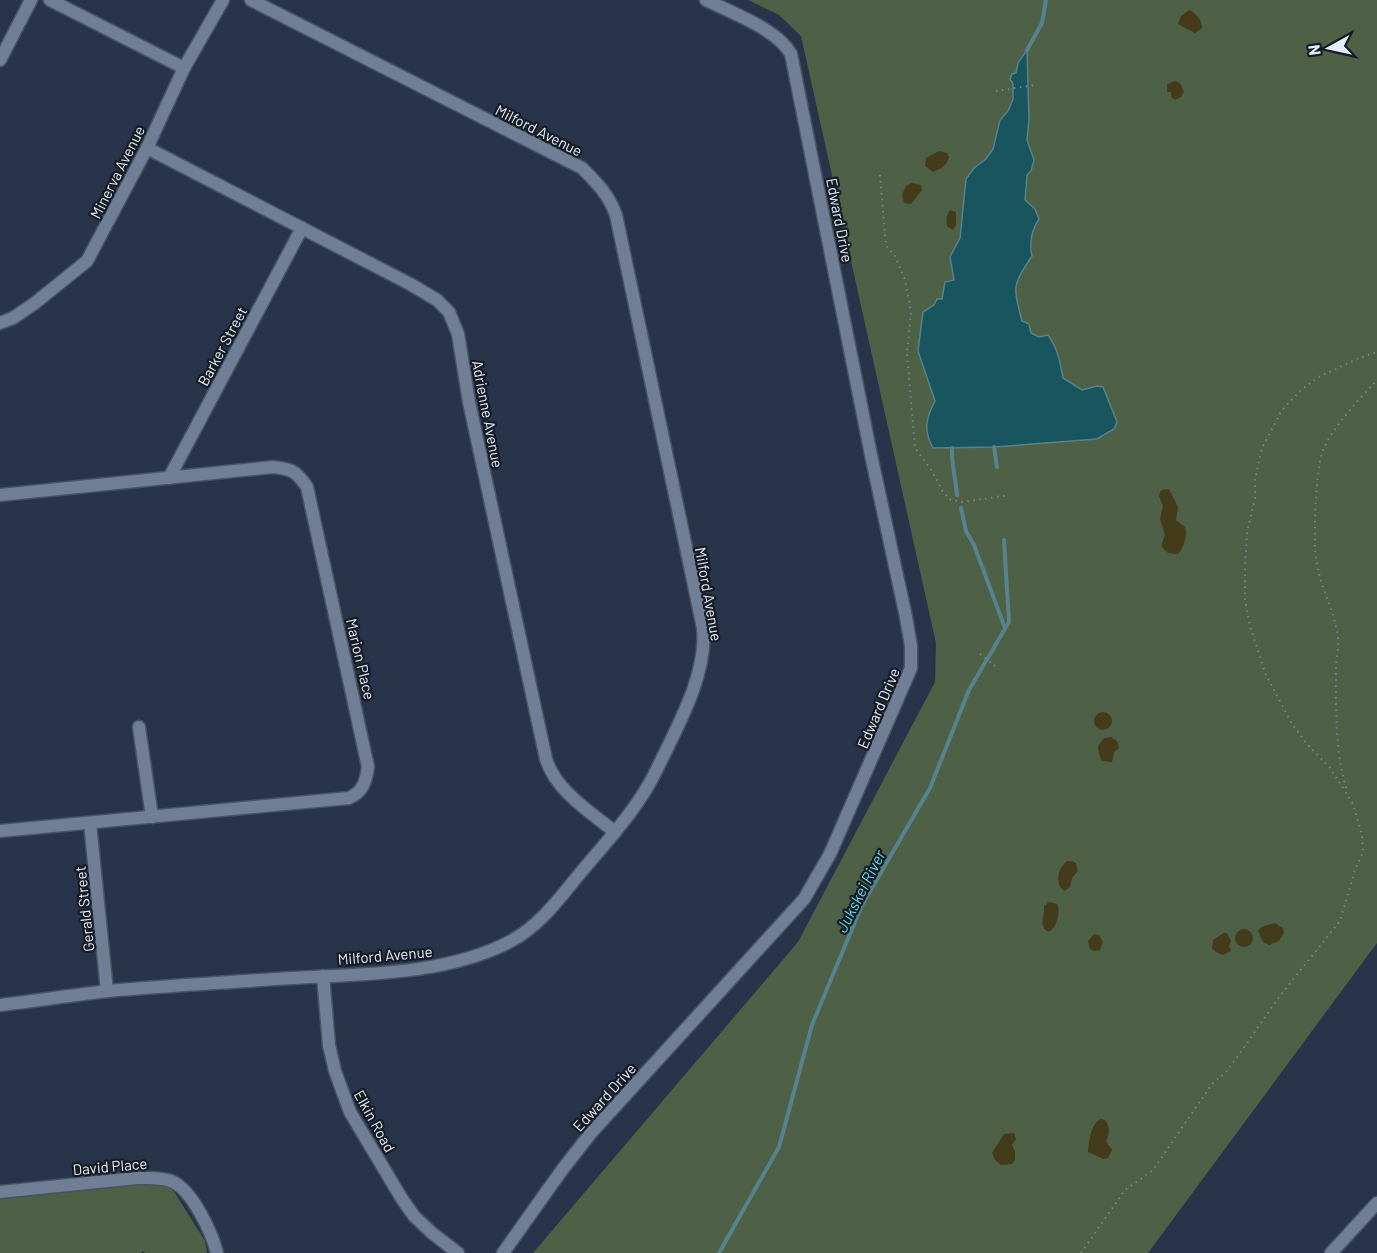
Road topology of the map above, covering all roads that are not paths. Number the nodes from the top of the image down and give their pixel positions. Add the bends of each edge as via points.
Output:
1 (31, 0) edge
2 (50, 0) edge
3 (223, 0) edge
4 (251, 0) edge
5 (706, 0) edge
6 (0, 60) edge
7 (184, 68) junction
8 (147, 148) junction
9 (302, 228) junction
10 (0, 322) edge
11 (169, 478) junction
12 (0, 495) edge
13 (139, 727) dead end
14 (152, 817) junction
15 (90, 823) junction
16 (0, 831) edge
17 (615, 832) junction
18 (322, 976) junction
19 (107, 991) junction
20 (0, 1005) edge
21 (0, 1192) edge
22 (1377, 1203) edge
23 (216, 1253) edge
24 (458, 1253) edge
25 (503, 1253) edge
26 (1331, 1253) edge

1 - 6 street
2 - 7 street
3 - 7 street, Minerva Avenue
4 - 17 street, Milford Avenue via 582,168 612,202 704,642 693,688 669,744 647,790
5 - 25 street, Edward Drive via 772,34 791,54 906,617 911,668 830,854 804,899 591,1133
7 - 8 street, Minerva Avenue
8 - 9 street, Adrienne Avenue
8 - 10 street, Minerva Avenue via 87,261 35,303
9 - 11 street, Barker Street
9 - 17 street, Adrienne Avenue via 437,300 449,312 458,334 550,772 562,788
11 - 12 street, Marion Place
11 - 14 street, Marion Place via 273,467 289,468 307,486 368,767 366,781 349,798
13 - 14 street
14 - 15 street, Marion Place
15 - 16 street, Marion Place
15 - 19 street, Gerald Street
17 - 18 street, Milford Avenue via 544,916 513,940 469,960 448,964
18 - 19 street, Milford Avenue
18 - 24 street, Elkin Road via 329,1046 350,1112 414,1216
19 - 20 street, Milford Avenue
21 - 23 street, David Place via 137,1178 172,1181 194,1203
22 - 26 street

